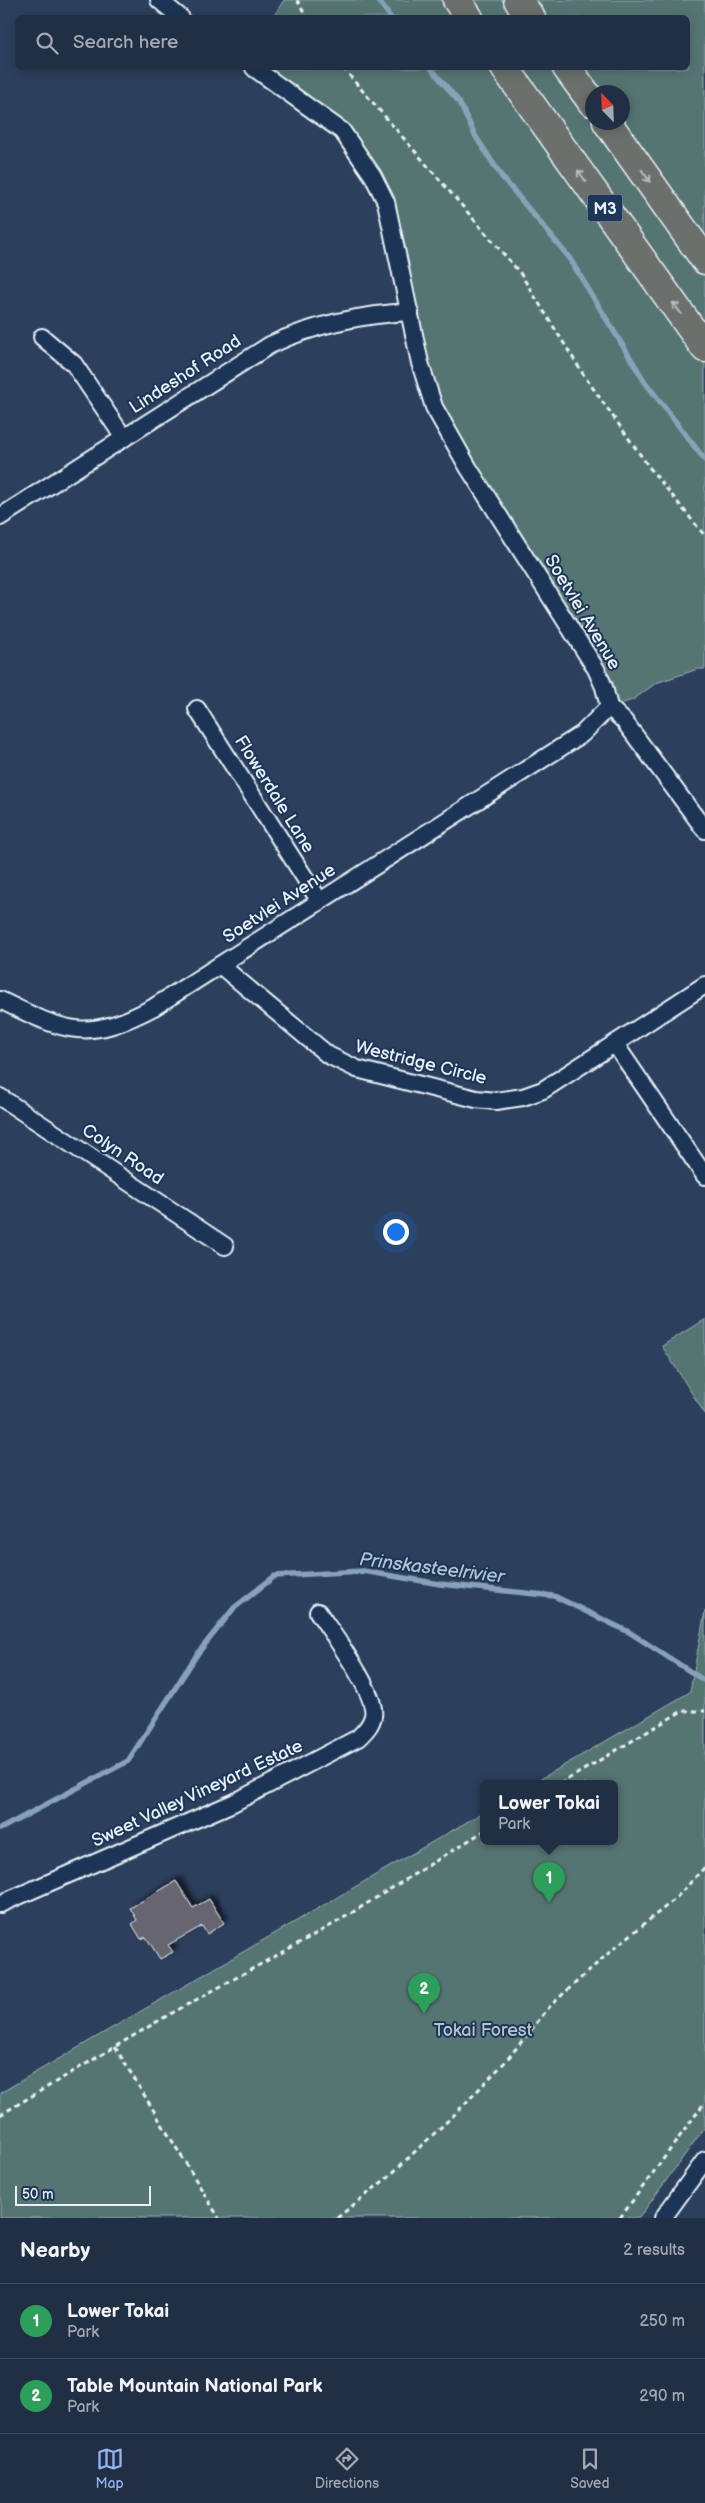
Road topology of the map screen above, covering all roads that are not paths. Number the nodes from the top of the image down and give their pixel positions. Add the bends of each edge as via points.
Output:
1 (159, 0) edge
2 (456, 0) edge
3 (518, 0) edge
4 (176, 15) edge
5 (467, 15) edge
6 (529, 15) edge
7 (257, 70) edge
8 (506, 70) edge
9 (568, 70) edge
10 (585, 92) edge
11 (614, 130) edge
12 (705, 260) edge
13 (410, 312) junction
14 (42, 337) dead end
15 (705, 348) edge
16 (124, 438) junction
17 (0, 517) edge
18 (608, 707) junction
19 (197, 709) dead end
20 (705, 830) edge
21 (319, 900) junction
22 (220, 965) junction
23 (705, 985) edge
24 (0, 1000) edge
25 (614, 1044) junction
26 (0, 1096) edge
27 (705, 1176) edge
28 (225, 1246) dead end
29 (318, 1612) dead end
30 (0, 1904) edge
31 (705, 2160) edge
32 (662, 2218) edge

1 - 4 street
2 - 5 highway
3 - 6 highway
7 - 13 street, Soetvlei Avenue via 342,131 360,154 386,202
15 -> 8 highway, M3
9 - 10 highway
11 -> 12 highway
13 - 16 street, Lindeshof Road via 316,328 286,337 248,356
13 - 18 street, Soetvlei Avenue via 426,384 445,429 596,669 604,686
14 - 16 street via 74,364
16 - 17 street, Lindeshof Road
18 - 20 street via 624,721
18 - 21 street, Soetvlei Avenue via 582,734
19 - 21 street, Flowerdale Lane
21 - 22 street, Soetvlei Avenue
22 - 24 street, Soetvlei Avenue via 154,1007 105,1028 60,1027
22 - 25 street, Westridge Circle via 340,1062 476,1099 496,1101 542,1090
23 - 25 street, Westridge Circle
25 - 27 street
26 - 28 street, Colyn Road
29 - 30 street, Sweet Valley Vineyard Estate via 372,1699 373,1718 358,1738 232,1803
31 - 32 street

